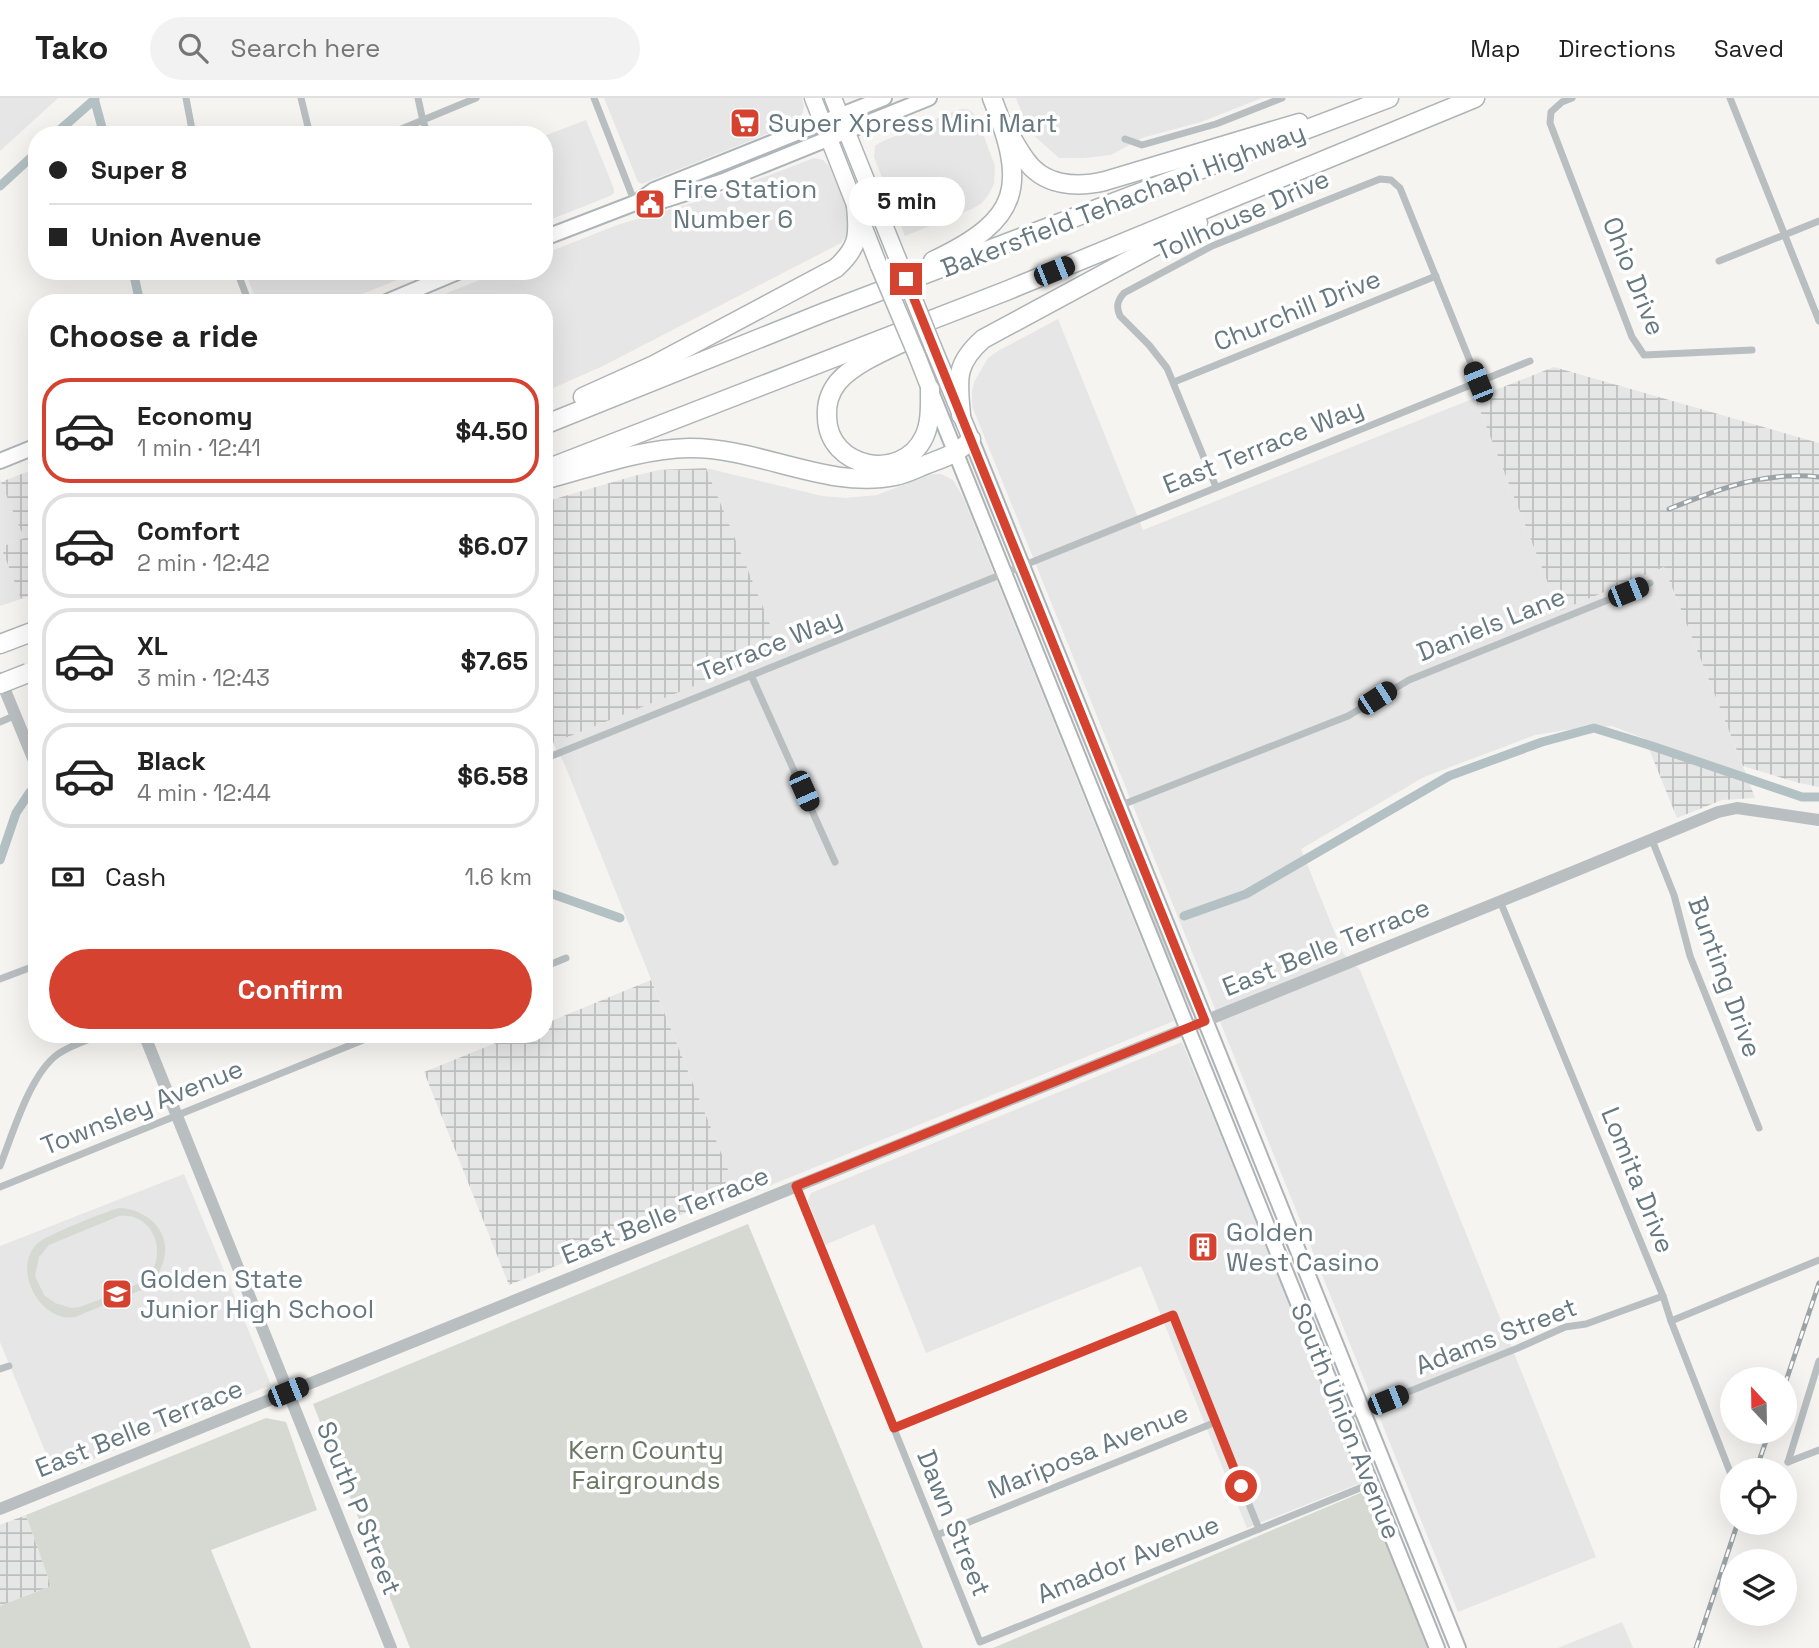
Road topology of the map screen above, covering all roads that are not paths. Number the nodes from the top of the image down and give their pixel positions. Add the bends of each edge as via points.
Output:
1 (186, 98) edge
2 (301, 98) edge
3 (418, 98) edge
4 (476, 98) edge
5 (594, 98) edge
6 (813, 98) edge
7 (833, 98) edge
8 (884, 98) edge
9 (929, 98) edge
10 (992, 98) edge
11 (1282, 98) edge
12 (1388, 98) edge
13 (1475, 98) edge
14 (1572, 98) edge
15 (1730, 98) edge
16 (841, 116) junction
17 (1345, 116) junction
18 (423, 121) junction
19 (1001, 121) junction
20 (823, 123) junction
21 (192, 126) edge
22 (308, 126) edge
23 (410, 126) edge
24 (425, 126) edge
25 (847, 132) junction
26 (829, 139) junction
27 (1125, 139) dead end
28 (1343, 152) junction
29 (635, 204) junction
30 (856, 206) junction
31 (1819, 221) edge
32 (553, 235) edge
33 (1784, 235) junction
34 (1719, 261) dead end
35 (1436, 276) junction
36 (439, 280) edge
37 (1006, 291) junction
38 (405, 294) edge
39 (825, 312) junction
40 (1819, 321) edge
41 (1752, 351) dead end
42 (1530, 361) dead end
43 (1174, 382) junction
44 (1478, 382) junction
45 (930, 389) junction
46 (553, 412) edge
47 (961, 415) junction
48 (553, 421) edge
49 (971, 439) junction
50 (28, 449) edge
51 (956, 453) junction
52 (0, 460) edge
53 (553, 467) edge
54 (553, 478) edge
55 (1216, 487) junction
56 (1013, 569) junction
57 (1650, 583) dead end
58 (28, 633) edge
59 (8, 641) edge
60 (28, 674) edge
61 (751, 676) junction
62 (0, 678) edge
63 (0, 684) edge
64 (16, 715) junction
65 (0, 722) edge
66 (1065, 724) junction
67 (28, 747) edge
68 (553, 755) edge
69 (1119, 806) junction
70 (1819, 820) edge
71 (1652, 840) junction
72 (835, 862) dead end
73 (1500, 901) junction
74 (566, 958) dead end
75 (553, 963) edge
76 (28, 968) edge
77 (0, 979) edge
78 (1205, 1021) junction
79 (1187, 1028) junction
80 (81, 1043) edge
81 (148, 1043) edge
82 (356, 1043) edge
83 (177, 1116) junction
84 (1759, 1128) dead end
85 (0, 1166) edge
86 (796, 1186) junction
87 (0, 1187) edge
88 (1819, 1261) edge
89 (1663, 1296) junction
90 (1671, 1321) junction
91 (1819, 1361) edge
92 (9, 1366) dead end
93 (0, 1369) edge
94 (288, 1392) junction
95 (1362, 1410) junction
96 (1344, 1418) junction
97 (1216, 1422) junction
98 (894, 1428) junction
99 (1819, 1450) edge
100 (1725, 1458) edge
101 (1371, 1483) junction
102 (0, 1509) edge
103 (1259, 1529) junction
104 (937, 1535) junction
105 (980, 1642) joint
106 (391, 1648) edge
107 (1437, 1648) edge
108 (1458, 1648) edge

1 - 21 street
2 - 22 street
3 - 18 street
4 - 18 street
5 - 29 street
6 - 20 highway
7 - 16 highway
8 - 16 main road
9 - 25 main road
10 - 19 highway
11 - 27 street via 1216,124 1142,145
12 - 17 highway, Bakersfield Tehachapi Highway
13 - 28 highway, Bakersfield Tehachapi Highway
14 - 41 street, Ohio Drive via 1551,112 1550,123 1632,337 1644,355
15 - 33 street
16 - 20 main road
16 - 25 highway
17 - 19 highway via 1293,123 1105,181 1075,185 1034,169
17 - 39 highway, Bakersfield Tehachapi Highway
18 - 23 street
18 - 24 street
19 - 39 highway via 1013,180 1004,210 995,222 946,256
20 - 26 highway
20 - 29 main road via 654,190
25 - 26 main road
25 - 47 highway, bridge
26 - 29 main road via 698,190
26 - 30 highway
28 - 37 highway, Bakersfield Tehachapi Highway
28 - 47 highway via 1176,234 983,339 962,364
29 - 32 main road
30 - 45 highway, bridge
30 - 46 highway via 856,239 836,268 654,365
31 - 33 street
33 - 34 street
33 - 40 street
35 - 43 street, Churchill Drive
35 - 43 street, Tollhouse Drive via 1400,188 1391,180 1380,179 1205,249 1124,293 1117,303 1120,316 1160,357
35 - 44 street
36 - 38 main road
37 - 45 highway via 848,373 827,404 835,444 849,457 868,464 888,465 906,457 925,436
37 - 53 highway, Bakersfield Tehachapi Highway
39 - 48 highway, Bakersfield Tehachapi Highway
42 - 44 street, East Terrace Way
43 - 55 street
44 - 55 street, East Terrace Way
45 - 51 main road, South Union Avenue
47 - 49 highway
49 - 51 highway
49 - 56 main road, South Union Avenue
50 - 52 main road
51 - 54 highway via 896,476 865,480 715,449 668,449
51 - 56 main road, South Union Avenue
55 - 56 street, East Terrace Way
56 - 61 street, Terrace Way
56 - 66 main road, South Union Avenue
56 - 69 main road, South Union Avenue
57 - 69 street, Daniels Lane via 1409,680 1348,716
58 - 59 highway
60 - 63 highway, bridge
61 - 68 street, Terrace Way
61 - 72 street
62 - 64 street
64 - 65 street
64 - 67 street
66 - 69 main road via 1082,742 1107,799
66 - 79 main road, South Union Avenue
69 - 78 main road, South Union Avenue
70 - 71 street, East Belle Terrace via 1737,808
71 - 73 street, East Belle Terrace
71 - 84 street, Bunting Drive via 1674,895 1690,956
73 - 78 street, East Belle Terrace
73 - 89 street, Lomita Drive
74 - 75 street
76 - 77 street
78 - 79 street, East Belle Terrace
78 - 95 main road, South Union Avenue
79 - 86 street, East Belle Terrace
79 - 96 main road, South Union Avenue
80 - 85 street via 57,1055 41,1071
81 - 83 street, South P Street
82 - 83 street, Townsley Avenue
83 - 87 street, Townsley Avenue
83 - 94 street, South P Street
86 - 94 street, East Belle Terrace
86 - 98 street, Dawn Street
88 - 90 street
89 - 90 street, Lomita Drive
89 - 95 street, Adams Street via 1565,1327
90 - 100 street, Lomita Drive
91 - 99 street via 1788,1462
92 - 93 street
94 - 102 street, East Belle Terrace
94 - 106 street, South P Street
95 - 96 street, Adams Street
95 - 108 main road, South Union Avenue
96 - 101 main road, South Union Avenue
97 - 98 street via 1173,1315
97 - 103 street
97 - 104 street, Mariposa Avenue
98 - 104 street, Dawn Street
101 - 103 street, Amador Avenue
101 - 107 main road, South Union Avenue
103 - 105 street, Amador Avenue
104 - 105 street, Dawn Street

